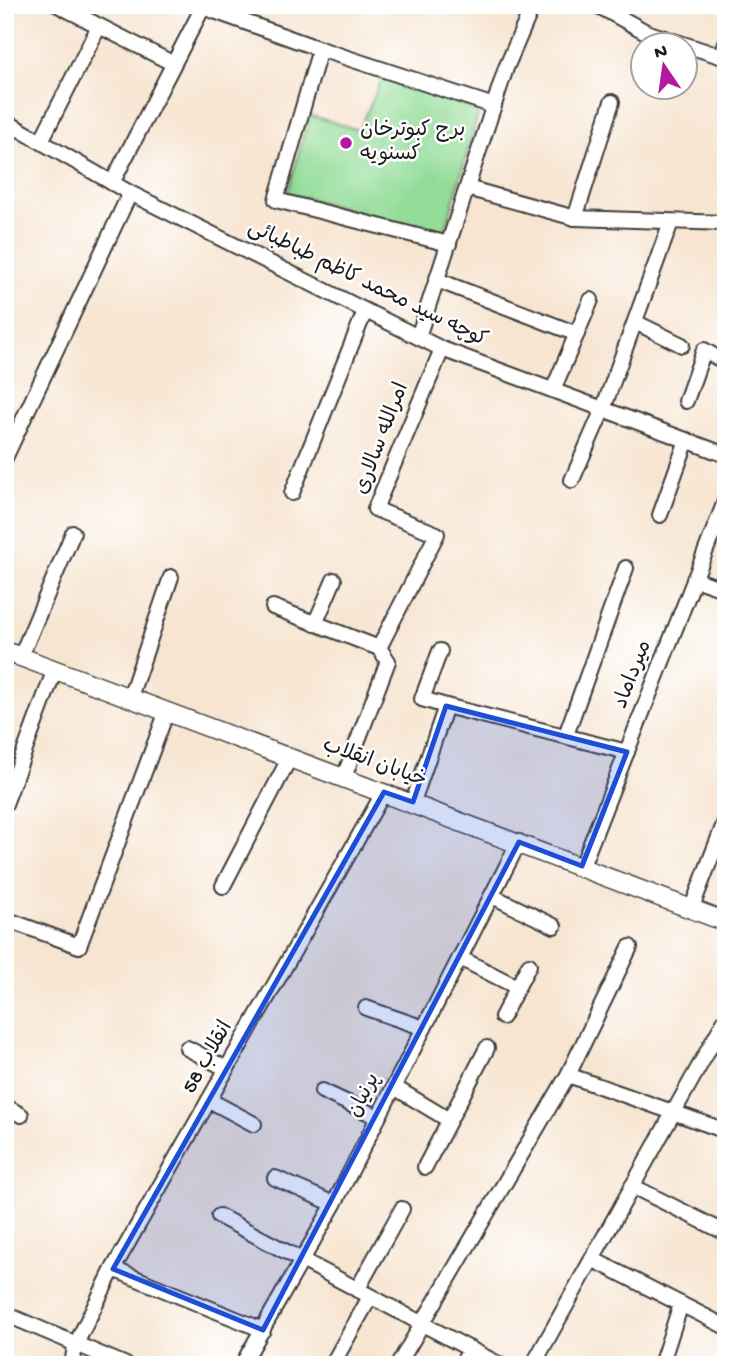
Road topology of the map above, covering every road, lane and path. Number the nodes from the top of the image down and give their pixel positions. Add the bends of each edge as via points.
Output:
1 (58, 5) edge
2 (533, 5) edge
3 (597, 5) edge
4 (204, 6) edge
5 (99, 26) junction
6 (320, 49) junction
7 (725, 53) edge
8 (172, 63) junction
9 (612, 102) dead end
10 (494, 106) junction
11 (5, 121) edge
12 (42, 139) junction
13 (112, 183) junction
14 (467, 188) junction
15 (130, 192) junction
16 (575, 218) junction
17 (671, 222) junction
18 (726, 223) edge
19 (449, 244) junction
20 (436, 280) junction
21 (591, 300) dead end
22 (365, 312) junction
23 (635, 322) junction
24 (577, 334) junction
25 (418, 337) junction
26 (682, 345) dead end
27 (442, 349) junction
28 (726, 363) edge
29 (553, 390) junction
30 (686, 401) dead end
31 (603, 409) junction
32 (687, 440) junction
33 (726, 455) edge
34 (5, 458) edge
35 (572, 480) dead end
36 (292, 493) dead end
37 (726, 499) edge
38 (660, 515) dead end
39 (73, 533) dead end
40 (626, 568) dead end
41 (171, 577) dead end
42 (694, 579) junction
43 (334, 580) dead end
44 (726, 590) edge
45 (272, 607) dead end
46 (315, 624) junction
47 (379, 648) junction
48 (440, 651) dead end
49 (13, 654) edge
50 (55, 669) junction
51 (130, 697) junction
52 (446, 706) junction
53 (167, 711) junction
54 (566, 734) junction
55 (627, 752) junction
56 (290, 757) junction
57 (344, 777) junction
58 (384, 792) junction
59 (413, 802) junction
60 (5, 804) edge
61 (725, 821) edge
62 (519, 842) junction
63 (582, 866) junction
64 (223, 886) dead end
65 (492, 896) junction
66 (692, 907) junction
67 (5, 919) edge
68 (726, 922) edge
69 (554, 926) dead end
70 (630, 947) dead end
71 (460, 958) junction
72 (528, 965) dead end
73 (517, 987) junction
74 (366, 1008) dead end
75 (502, 1017) dead end
76 (726, 1018) edge
77 (424, 1028) junction
78 (187, 1048) dead end
79 (487, 1048) dead end
80 (227, 1069) junction
81 (568, 1075) junction
82 (394, 1087) junction
83 (322, 1091) dead end
84 (209, 1100) junction
85 (5, 1106) edge
86 (673, 1113) junction
87 (21, 1115) dead end
88 (378, 1117) junction
89 (449, 1121) junction
90 (254, 1124) dead end
91 (726, 1132) edge
92 (425, 1167) dead end
93 (275, 1178) dead end
94 (632, 1186) junction
95 (334, 1204) junction
96 (402, 1209) dead end
97 (219, 1216) dead end
98 (720, 1230) dead end
99 (592, 1259) junction
100 (303, 1261) junction
101 (113, 1269) junction
102 (357, 1290) junction
103 (370, 1297) junction
104 (681, 1304) junction
105 (5, 1314) edge
106 (422, 1324) junction
107 (726, 1327) edge
108 (263, 1330) junction
109 (75, 1346) junction
110 (471, 1349) junction
111 (72, 1365) edge
112 (126, 1365) edge
113 (242, 1365) edge
114 (332, 1365) edge
115 (398, 1365) edge
116 (461, 1365) edge
117 (500, 1365) edge
118 (533, 1365) edge
119 (661, 1365) edge

1 - 5 street
2 - 10 street
3 - 7 street via 646,32
4 - 6 street
4 - 8 street
5 - 8 street
5 - 12 street
6 - 10 street
6 - 19 street via 276,200
8 - 13 street
9 - 16 street
10 - 14 street
11 - 12 street, کوچه سید محمد کاظم طباطبائی
12 - 13 street, کوچه سید محمد کاظم طباطبائی
13 - 15 street, کوچه سید محمد کاظم طباطبائی
14 - 16 street
14 - 19 street
15 - 22 street, کوچه سید محمد کاظم طباطبائی
15 - 34 street
16 - 17 street
17 - 18 street
17 - 23 street
19 - 20 street
20 - 24 street
20 - 25 street
21 - 24 street
22 - 25 street, کوچه سید محمد کاظم طباطبائی
22 - 36 street
23 - 26 street
23 - 31 street
24 - 29 street
25 - 27 street, کوچه سید محمد کاظم طباطبائی
27 - 29 street, کوچه سید محمد کاظم طباطبائی
27 - 47 street, امرالله سالاری via 375,509 437,534
28 - 30 street via 704,350
29 - 31 street, کوچه سید محمد کاظم طباطبائی
31 - 32 street, کوچه سید محمد کاظم طباطبائی
31 - 35 street
32 - 33 street, کوچه سید محمد کاظم طباطبائی
32 - 38 street
37 - 42 street, میرداماد
39 - 49 street
40 - 54 street
41 - 51 street
42 - 44 street
42 - 55 street, میرداماد
43 - 46 street
45 - 46 street
46 - 47 street
47 - 57 street via 388,661
48 - 52 street via 422,699
49 - 50 main road, خیابان انقلاب
50 - 51 main road, خیابان انقلاب
50 - 60 street
51 - 53 main road, خیابان انقلاب
52 - 54 street
52 - 59 street
53 - 56 main road, خیابان انقلاب
53 - 67 street via 79,946
54 - 55 street
55 - 63 street, میرداماد
56 - 57 main road, خیابان انقلاب
56 - 64 street
57 - 58 main road, خیابان انقلاب
58 - 59 main road, خیابان انقلاب
58 - 80 street, انقلاب 58
59 - 62 main road, خیابان انقلاب
61 - 66 street
62 - 63 main road, خیابان انقلاب
62 - 65 street, پرنیان
63 - 66 main road, خیابان انقلاب
65 - 69 street
65 - 71 street, پرنیان
66 - 68 main road, خیابان انقلاب
70 - 81 street
71 - 73 street
71 - 77 street, پرنیان
72 - 73 street
73 - 75 street
74 - 77 street
76 - 86 street
77 - 82 street, پرنیان
78 - 80 street
79 - 89 street
80 - 84 street, انقلاب 58
81 - 86 street
81 - 106 street
82 - 88 street, پرنیان
82 - 89 street
83 - 88 street
84 - 90 street
84 - 101 street, انقلاب 58
85 - 87 street
86 - 91 street
86 - 94 street
88 - 95 street, پرنیان
89 - 92 street
93 - 95 street
94 - 98 street
94 - 99 street
95 - 100 street, پرنیان
96 - 102 street
97 - 100 street
99 - 104 street
99 - 118 street
100 - 102 street
100 - 108 street, پرنیان
101 - 108 street
101 - 109 street, انقلاب 58
102 - 103 street
103 - 106 street
103 - 114 street
104 - 107 street
104 - 119 street
105 - 109 street
106 - 110 street
106 - 115 street
108 - 113 street, پرنیان
109 - 111 street, انقلاب 58
109 - 112 street
110 - 116 street
110 - 117 street

